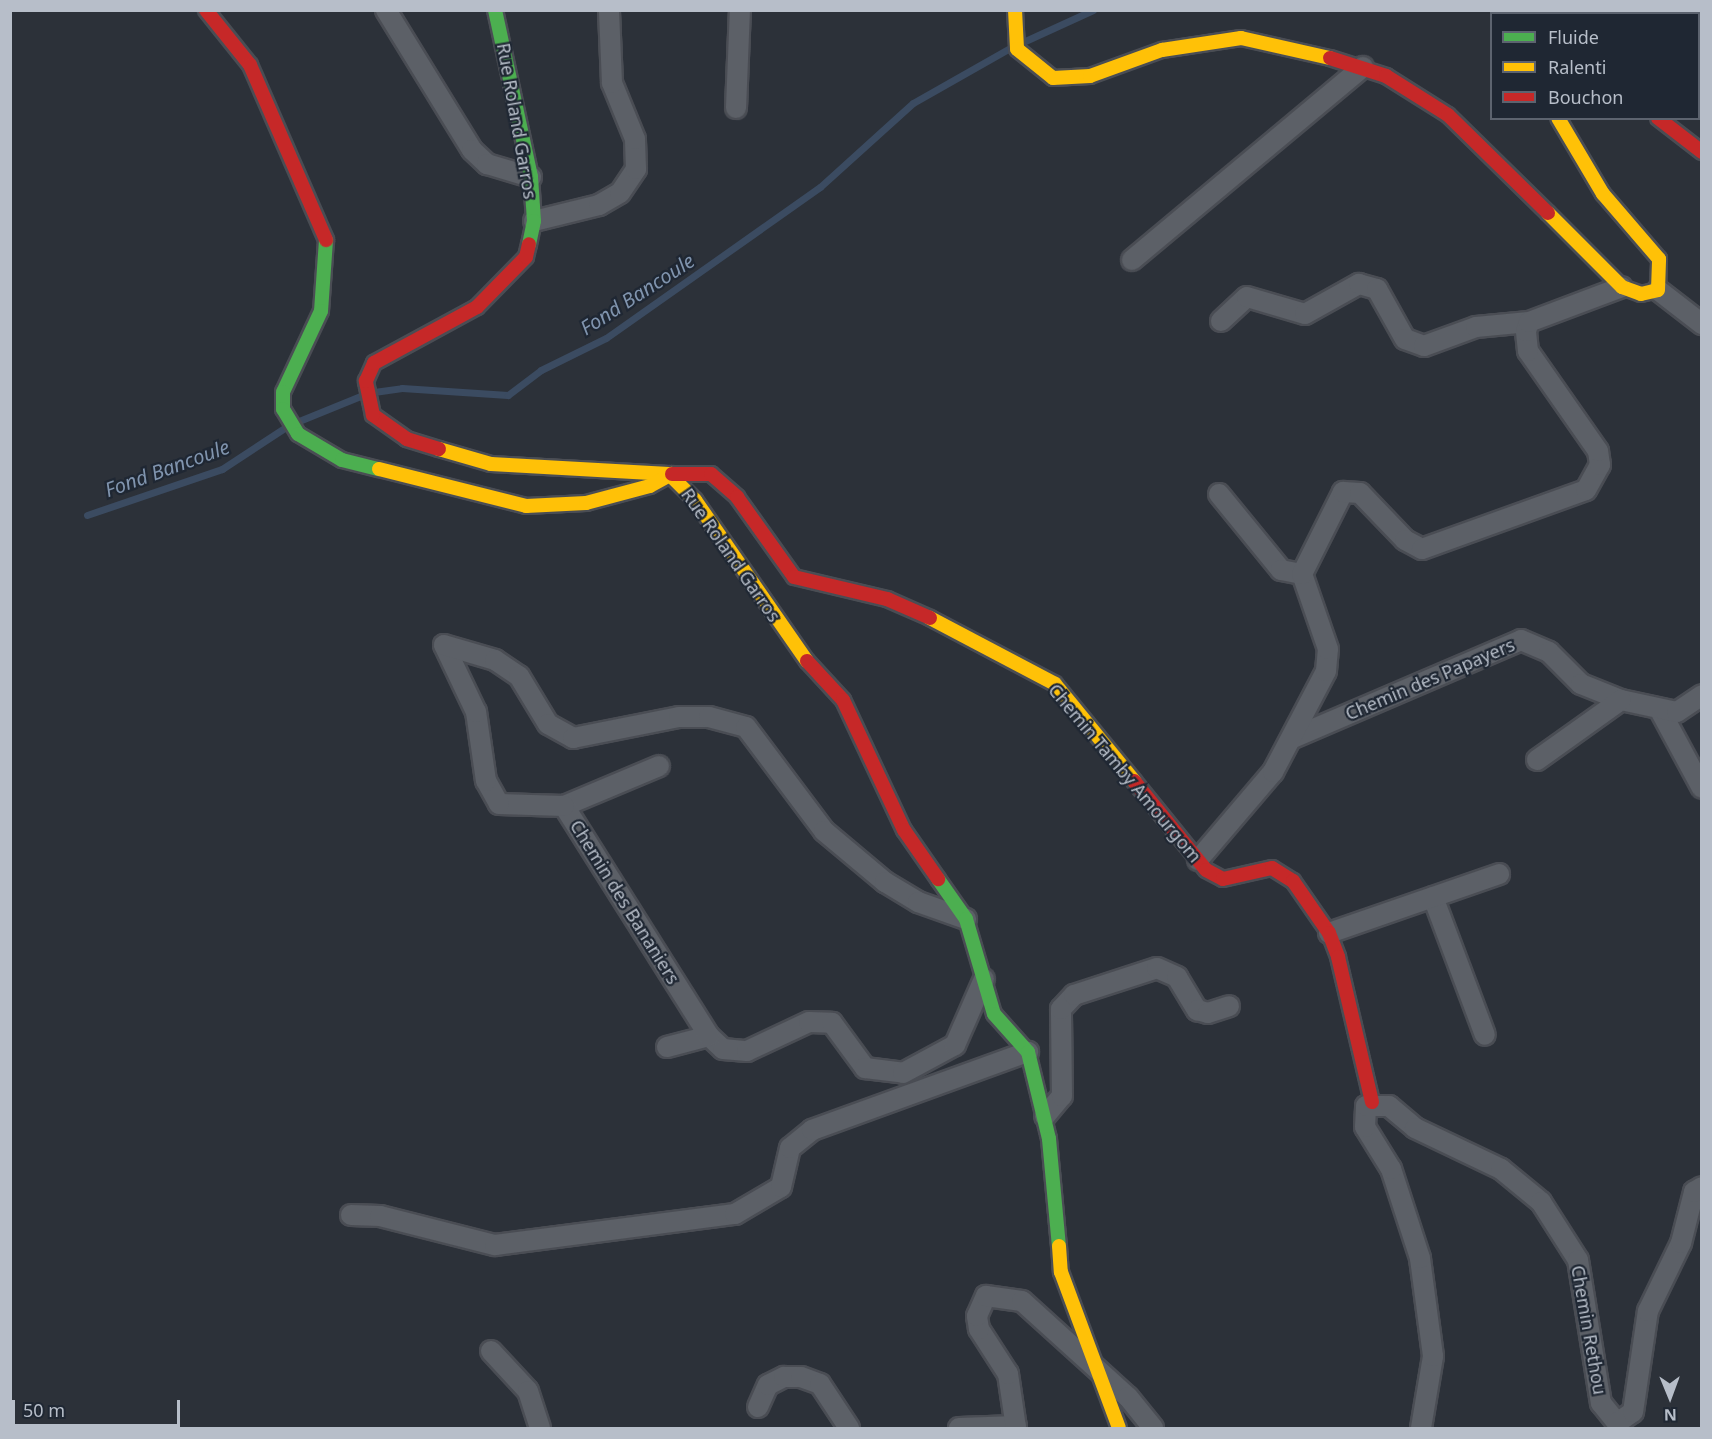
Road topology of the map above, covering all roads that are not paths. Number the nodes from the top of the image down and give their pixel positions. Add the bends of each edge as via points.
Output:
1 (206, 10) edge
2 (386, 10) edge
3 (495, 10) edge
4 (609, 10) edge
5 (740, 10) edge
6 (1015, 10) edge
7 (1363, 67) junction
8 (736, 108) dead end
9 (1559, 120) edge
10 (1661, 120) edge
11 (1701, 152) edge
12 (531, 177) junction
13 (534, 221) junction
14 (1132, 260) dead end
15 (1622, 287) junction
16 (1658, 290) junction
17 (1221, 321) dead end
18 (1528, 322) junction
19 (1701, 324) edge
20 (669, 474) junction
21 (1219, 494) dead end
22 (1302, 574) junction
23 (1701, 694) edge
24 (1621, 700) junction
25 (1661, 712) junction
26 (1295, 737) junction
27 (1536, 760) dead end
28 (659, 766) dead end
29 (1701, 788) edge
30 (564, 806) junction
31 (1198, 860) junction
32 (1499, 874) dead end
33 (1433, 897) junction
34 (966, 919) junction
35 (1329, 933) junction
36 (984, 979) junction
37 (1229, 1006) dead end
38 (1485, 1035) dead end
39 (708, 1036) junction
40 (667, 1047) dead end
41 (1028, 1052) junction
42 (1372, 1102) junction
43 (1045, 1116) junction
44 (1701, 1187) edge
45 (351, 1215) dead end
46 (491, 1351) dead end
47 (1100, 1377) junction
48 (758, 1407) dead end
49 (1016, 1427) edge
50 (540, 1428) edge
51 (849, 1428) edge
52 (959, 1428) edge
53 (1119, 1428) edge
54 (1153, 1428) edge
55 (1421, 1428) edge

1 - 20 main road via 250,65 326,235 328,268 321,311 283,393 283,409 298,434 342,460 526,506 622,495
2 - 12 street via 472,150 487,164
3 - 12 main road, Rue Roland Garros
4 - 13 street via 612,83 635,139 636,169 620,194 599,205
5 - 8 street
6 - 7 main road via 1017,49 1038,71 1053,78 1090,76 1162,50 1241,38 1280,43
7 - 14 street
7 - 15 main road via 1406,86 1448,115
9 - 16 main road via 1603,194 1659,259
10 - 11 main road
12 - 13 main road, Rue Roland Garros
13 - 20 main road, Rue Roland Garros via 526,257 477,307 374,363 366,381 374,415 407,439 491,464
15 - 16 main road via 1641,294
15 - 18 street
16 - 19 street
17 - 18 street via 1247,297 1305,315 1359,284 1377,289 1406,339 1424,346 1476,327
18 - 22 street via 1528,351 1598,451 1600,465 1586,490 1422,549 1405,540 1360,492 1348,490 1310,550
20 - 31 main road, Chemin Tamby Amourgom via 695,472 723,483 794,577 887,599 981,642 1055,684
20 - 34 main road, Rue Roland Garros via 695,500 796,649 843,700 904,830
21 - 22 street via 1281,570
22 - 26 street via 1328,648 1326,671
23 - 25 street, Chemin des Papayers via 1689,708
24 - 25 street, Chemin des Papayers
24 - 26 street, Chemin des Papayers via 1581,684 1549,652 1521,640
24 - 27 street
25 - 29 street
26 - 31 street
28 - 30 street
30 - 34 street, Chemin des Bananiers via 499,804 486,781 476,712 444,645 495,660 519,676 548,724 573,738 679,717 730,721 746,728 824,831 885,882 918,902
30 - 39 street, Chemin des Bananiers
31 - 35 main road, Chemin Tamby Amourgom via 1223,879 1261,868 1285,873
32 - 33 street
33 - 35 street
33 - 38 street
34 - 36 main road, Rue Roland Garros
35 - 42 main road, Chemin Tamby Amourgom
36 - 39 street via 956,1045 893,1075 878,1074 855,1060 839,1026 832,1023 808,1022 747,1051 723,1049
36 - 41 main road, Rue Roland Garros via 994,1014
37 - 43 street via 1208,1013 1197,1010 1177,977 1157,968 1074,995 1061,1009 1062,1096
39 - 40 street
41 - 43 main road, Rue Roland Garros
41 - 45 street via 812,1130 790,1148 781,1187 735,1214 495,1245 380,1216
42 - 44 street, Chemin Rethou via 1381,1102 1415,1128 1501,1169 1541,1202 1578,1260 1601,1403 1617,1422 1634,1412 1648,1311 1681,1243 1694,1192
42 - 55 street via 1363,1115 1365,1127 1391,1169 1408,1211 1431,1330 1432,1372
43 - 47 main road, Rue Roland Garros via 1061,1272
46 - 50 street via 528,1391
47 - 49 street via 1022,1301 986,1296 977,1316 979,1329 1008,1374
47 - 53 main road, Rue Roland Garros
47 - 54 street via 1128,1397
48 - 51 street via 768,1385 784,1377 801,1377 820,1384
49 - 52 street

